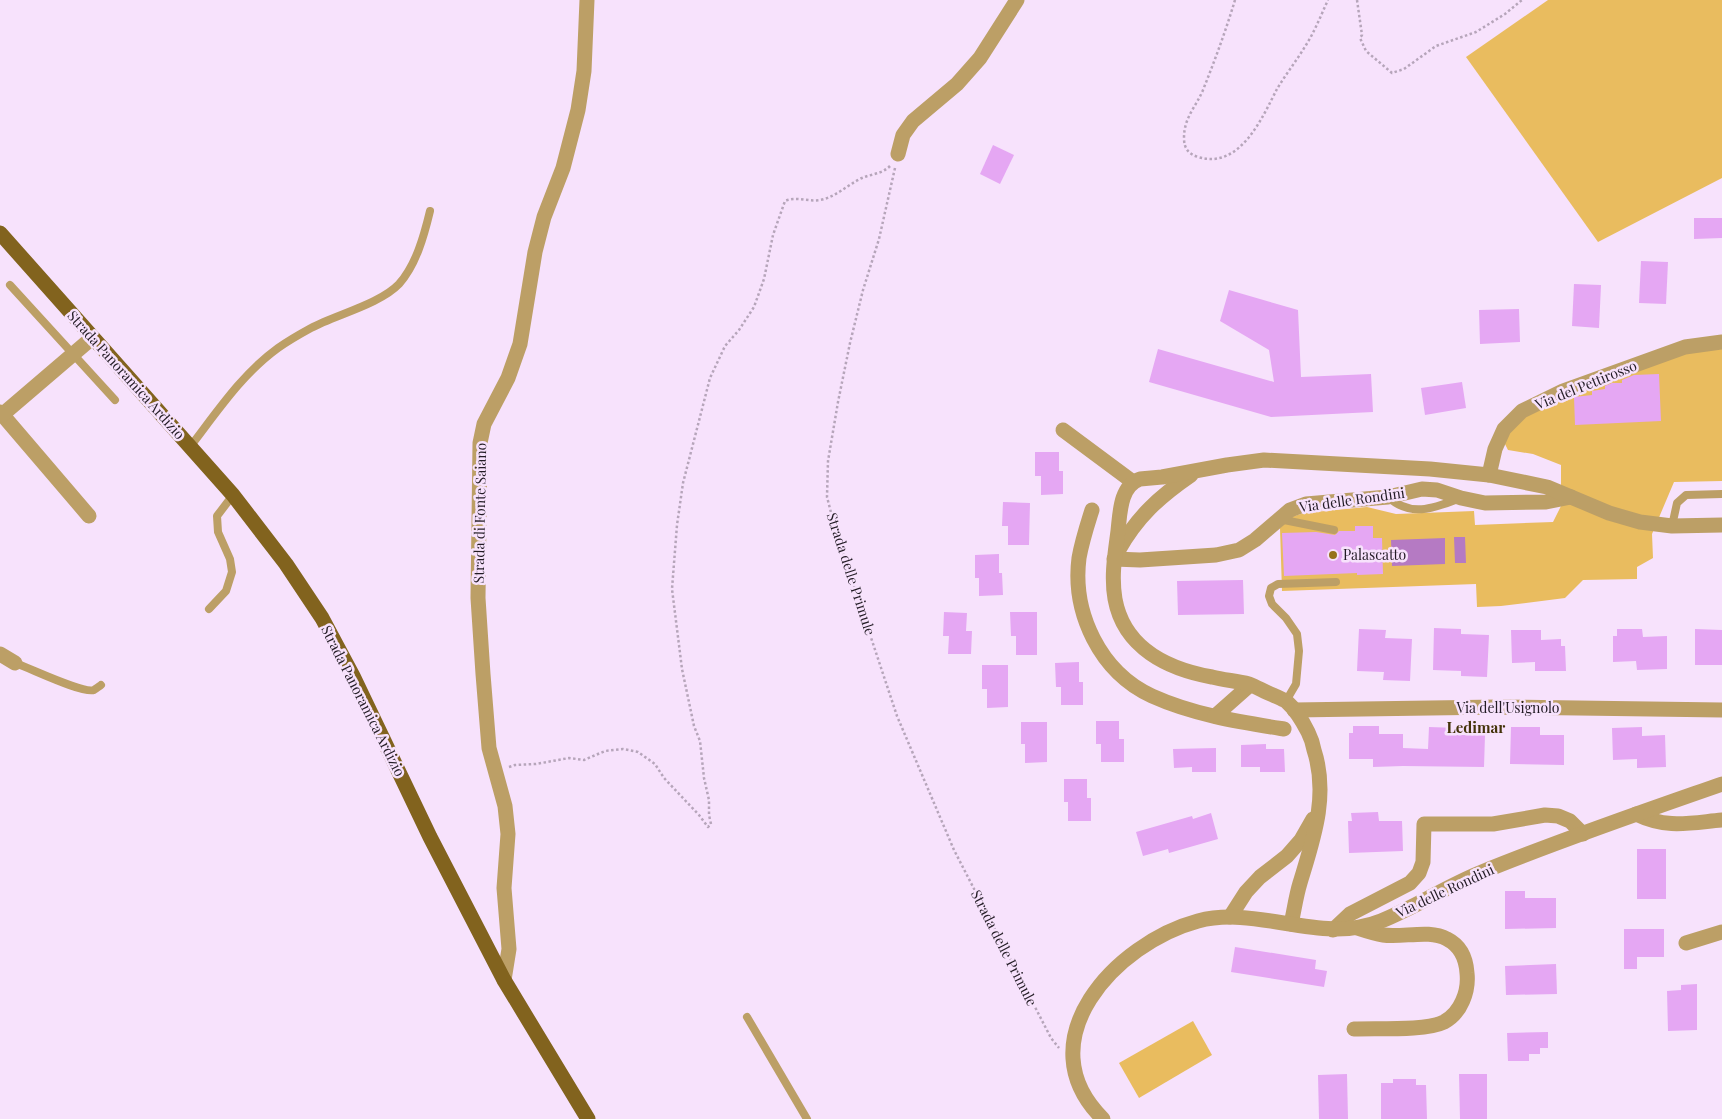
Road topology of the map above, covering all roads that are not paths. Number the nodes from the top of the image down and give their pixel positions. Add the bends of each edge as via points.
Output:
1 (587, 0) edge
2 (1017, 0) edge
3 (898, 154) road end
4 (430, 211) dead end
5 (0, 233) edge
6 (10, 285) dead end
7 (92, 338) junction
8 (1722, 342) edge
9 (74, 354) junction
10 (115, 400) dead end
11 (1, 413) edge
12 (1063, 430) dead end
13 (190, 447) junction
14 (1196, 472) junction
15 (1489, 475) junction
16 (1132, 482) junction
17 (1722, 494) edge
18 (233, 495) junction
19 (1571, 497) junction
20 (1092, 510) dead end
21 (89, 516) dead end
22 (1279, 519) junction
23 (1722, 525) edge
24 (1672, 526) junction
25 (1334, 530) dead end
26 (1114, 559) junction
27 (1336, 582) dead end
28 (209, 609) dead end
29 (0, 654) edge
30 (15, 663) joint
31 (1250, 684) junction
32 (101, 685) dead end
33 (1290, 706) junction
34 (1722, 710) edge
35 (1215, 716) junction
36 (1284, 729) dead end
37 (1722, 784) edge
38 (1319, 810) junction
39 (1636, 814) junction
40 (1722, 820) edge
41 (1584, 834) junction
42 (1230, 917) junction
43 (1291, 924) junction
44 (1357, 928) junction
45 (1333, 930) junction
46 (1722, 932) edge
47 (1686, 943) dead end
48 (504, 980) junction
49 (747, 1017) dead end
50 (1354, 1028) dead end
51 (588, 1119) edge
52 (807, 1119) edge
53 (1103, 1119) edge

1 - 48 street, Strada di Fonte Saiano via 584,71 578,110 535,252 520,344 508,378 484,424 480,443 478,598 489,748 505,806 508,834 504,888 509,949
2 - 3 street via 980,58 957,84 912,121
4 - 13 lane via 423,237 398,284 380,297 310,328 278,348 254,368
5 - 7 main road, Strada Panoramica Ardizio
6 - 9 lane
7 - 9 street
7 - 13 main road, Strada Panoramica Ardizio
8 - 15 street, Via del Pettirosso via 1685,347 1563,391 1522,411 1504,429
9 - 10 lane
9 - 11 street
11 - 21 street
12 - 16 street
13 - 18 main road, Strada Panoramica Ardizio
14 - 15 street, Via delle Rondini via 1264,460
14 - 16 street, Via delle Rondini
14 - 26 street, Via delle Rondini via 1167,491 1146,512
15 - 19 street, Via delle Rondini via 1547,487
16 - 26 street via 1122,503
17 - 24 lane via 1686,495 1677,503
18 - 28 lane via 217,516 218,532 232,572 226,591
18 - 48 main road, Strada Panoramica Ardizio via 286,564 354,676 430,837
19 - 22 street, Via delle Rondini via 1546,502 1485,503 1422,489 1388,497 1306,504 1290,510
19 - 24 street, Via delle Rondini via 1640,522
20 - 35 street via 1079,558 1081,608 1090,633 1105,657 1125,679 1151,695
22 - 25 lane
22 - 26 street, Via delle Rondini via 1238,550 1216,555
23 - 24 street, Via delle Rondini
26 - 31 street via 1113,579 1121,618 1147,652 1189,673
27 - 33 lane via 1278,584 1271,588 1272,604 1296,634 1299,651
29 - 30 street
30 - 32 lane via 72,686 95,690
31 - 33 street
31 - 35 street
33 - 34 street, Via dell'Usignolo
33 - 38 street via 1309,733 1318,760
35 - 36 street
37 - 39 street, Via delle Rondini
38 - 42 street via 1301,840 1246,892
38 - 43 street
39 - 40 street via 1669,824
39 - 41 street, Via delle Rondini
41 - 44 street, Via delle Rondini via 1480,872 1382,921
41 - 45 street, Via delle Rondini via 1570,820 1545,815 1493,824 1424,824 1424,862 1419,873 1410,883 1350,914
42 - 43 street, Via delle Rondini
42 - 53 street, Via delle Rondini via 1199,920 1164,932 1130,955 1101,982 1084,1009 1074,1036 1072,1062 1080,1087 1092,1108
43 - 45 street, Via delle Rondini
44 - 45 street, Via delle Rondini
44 - 50 street via 1383,935 1431,934 1446,938 1465,958 1468,976 1466,995 1458,1010 1445,1022 1428,1027
46 - 47 street
48 - 51 main road, Strada Panoramica Ardizio
49 - 52 lane

